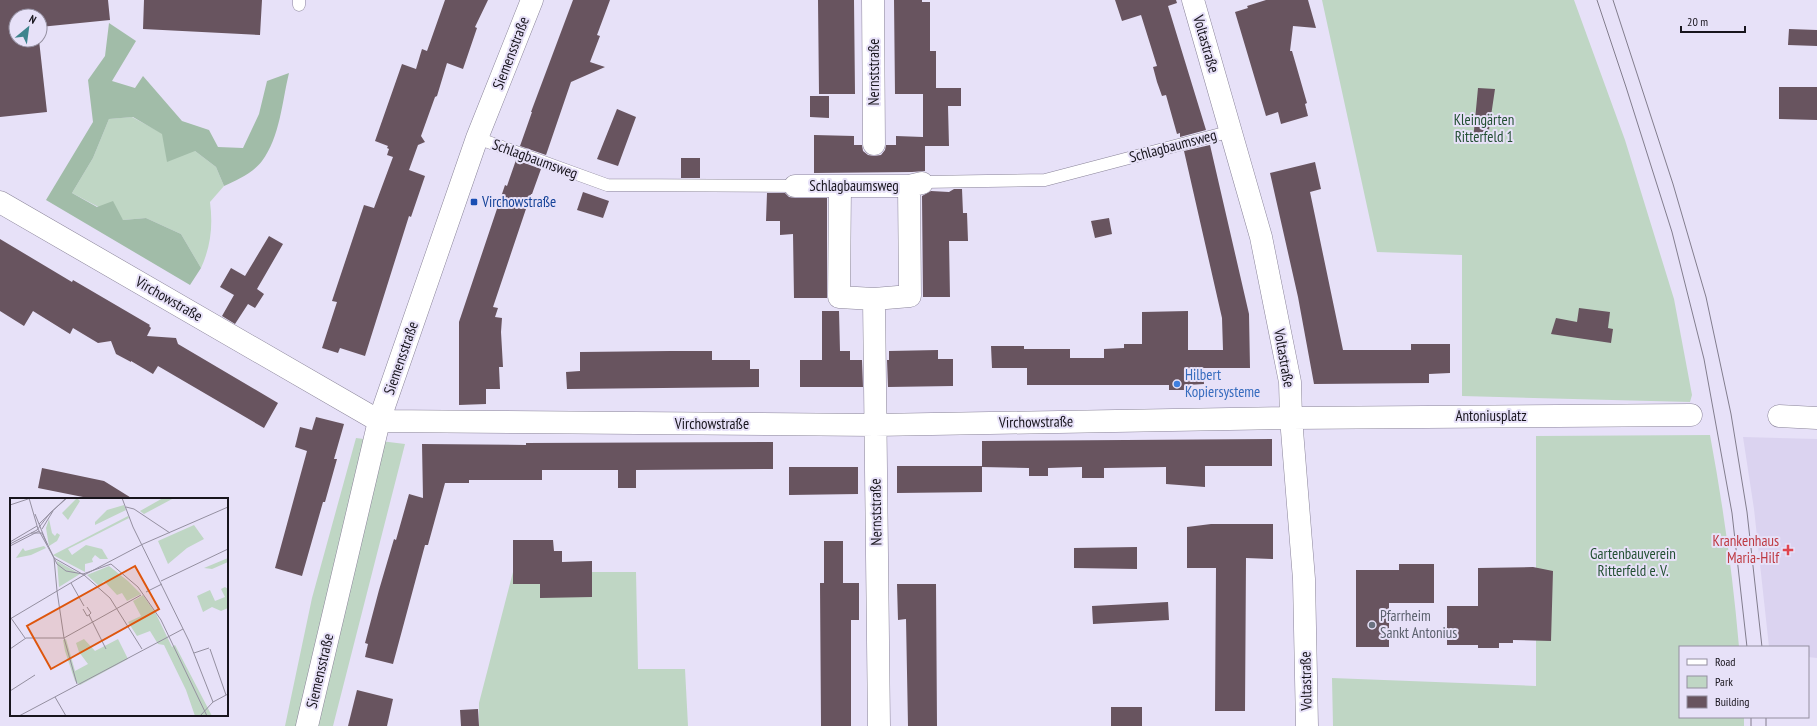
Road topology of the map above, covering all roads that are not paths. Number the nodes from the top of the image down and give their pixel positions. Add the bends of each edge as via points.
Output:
1 (532, 0) edge
2 (873, 0) edge
3 (1193, 0) edge
4 (1232, 131) junction
5 (477, 138) junction
6 (874, 144) dead end
7 (916, 184) junction
8 (795, 186) joint
9 (840, 186) junction
10 (0, 202) edge
11 (874, 299) junction
12 (1692, 415) dead end
13 (1779, 416) dead end
14 (1291, 418) junction
15 (1817, 418) edge
16 (379, 421) junction
17 (874, 425) junction
18 (307, 726) edge
19 (878, 726) edge
20 (1307, 726) edge

1 - 5 street, Siemensstraße
2 - 6 street, Nernststraße
3 - 4 street, Voltastraße
4 - 7 lane, Schlagbaumsweg via 1044,180
4 - 14 street, Voltastraße via 1261,236 1290,382
5 - 8 lane, Schlagbaumsweg via 607,185
5 - 16 street, Siemensstraße
7 - 9 street, Schlagbaumsweg via 874,180
7 - 11 street via 910,296
8 - 9 street, Schlagbaumsweg
9 - 11 street via 839,297
10 - 16 street, Virchowstraße
11 - 17 street, Nernststraße
12 - 14 street, Antoniusplatz
13 - 15 street
14 - 17 street, Virchowstraße
14 - 20 street, Voltastraße via 1304,579
16 - 17 street, Virchowstraße
16 - 18 street, Siemensstraße
17 - 19 street, Nernststraße

